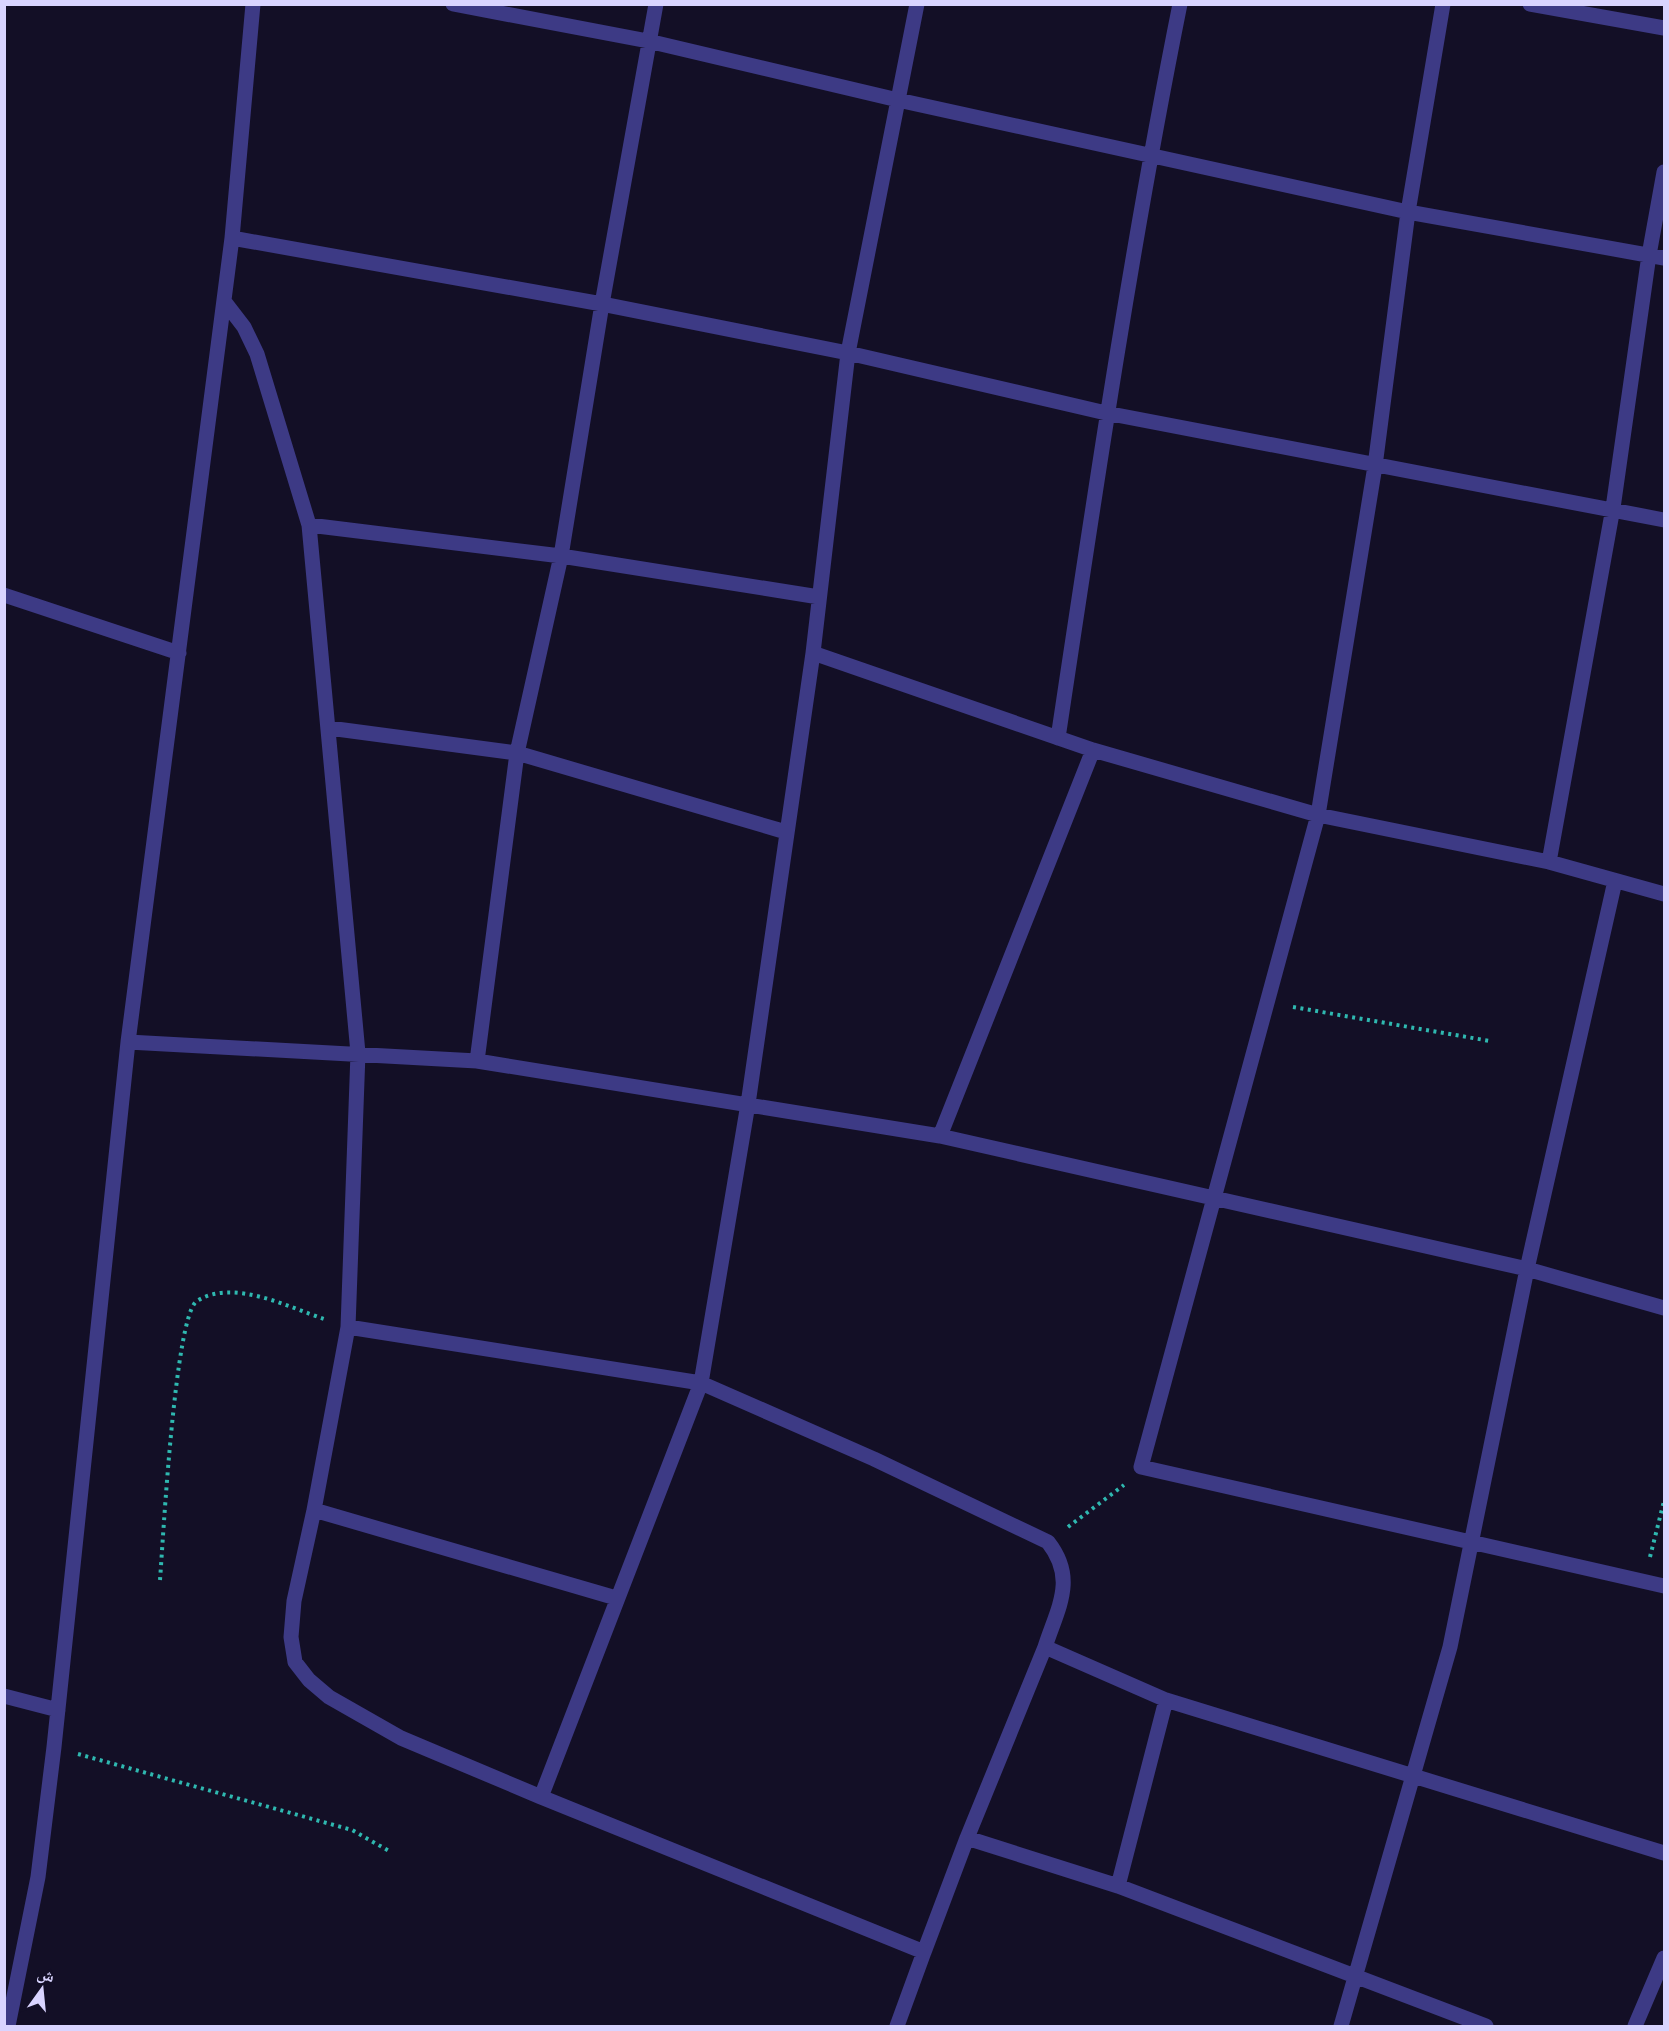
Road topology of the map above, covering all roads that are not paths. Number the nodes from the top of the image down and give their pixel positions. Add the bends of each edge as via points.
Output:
1 (253, 4) edge
2 (453, 4) edge
3 (656, 4) edge
4 (918, 4) edge
5 (1180, 4) edge
6 (1443, 4) edge
7 (1530, 4) edge
8 (1665, 28) edge
9 (648, 41) junction
10 (898, 100) junction
11 (1149, 155) junction
12 (1665, 172) edge
13 (1408, 212) junction
14 (232, 238) junction
15 (1657, 256) edge
16 (224, 301) junction
17 (602, 304) junction
18 (848, 353) junction
19 (1106, 413) junction
20 (1375, 466) junction
21 (1613, 508) junction
22 (1665, 520) edge
23 (309, 525) junction
24 (561, 556) junction
25 (4, 595) edge
26 (819, 597) junction
27 (179, 653) junction
28 (813, 653) junction
29 (329, 728) junction
30 (1058, 738) junction
31 (1094, 750) junction
32 (517, 753) junction
33 (1318, 814) junction
34 (786, 832) junction
35 (1549, 862) junction
36 (1615, 881) junction
37 (1665, 894) edge
38 (128, 1042) junction
39 (358, 1053) junction
40 (477, 1061) junction
41 (748, 1104) junction
42 (940, 1136) junction
43 (1213, 1199) junction
44 (1527, 1269) junction
45 (1665, 1308) edge
46 (348, 1327) junction
47 (701, 1383) junction
48 (315, 1510) junction
49 (1473, 1543) junction
50 (1665, 1586) edge
51 (616, 1598) junction
52 (1045, 1647) junction
53 (4, 1696) edge
54 (1166, 1700) junction
55 (58, 1710) junction
56 (1414, 1776) junction
57 (541, 1797) junction
58 (967, 1838) junction
59 (1665, 1853) edge
60 (1118, 1886) junction
61 (924, 1952) junction
62 (1665, 1958) edge
63 (1357, 1976) junction
64 (9, 2000) edge
65 (8, 2026) edge
66 (897, 2026) edge
67 (1341, 2026) edge
68 (1486, 2026) edge
69 (1635, 2026) edge

1 - 14 street
2 - 9 street
3 - 9 street
4 - 10 street
5 - 11 street
6 - 13 street
7 - 8 street
9 - 10 street
9 - 17 street
10 - 11 street
10 - 18 street
11 - 13 street
11 - 19 street
12 - 15 street
13 - 15 street
13 - 20 street
14 - 16 street
14 - 17 street
15 - 21 street
16 - 23 street via 244,327 257,354
16 - 27 street
17 - 18 street
17 - 24 street
18 - 19 street
18 - 26 street
19 - 20 street
19 - 30 street
20 - 21 street
20 - 33 street
21 - 22 street
21 - 35 street
23 - 24 street
23 - 29 street
24 - 26 street
24 - 32 street
25 - 27 street
26 - 28 street
27 - 38 street
28 - 30 street
28 - 34 street
29 - 32 street
29 - 39 street
30 - 31 street
31 - 33 street
31 - 42 street
32 - 34 street
32 - 40 street
33 - 35 street
33 - 43 street
34 - 41 street
35 - 36 street
36 - 37 street
36 - 44 street
38 - 39 street
38 - 55 street
39 - 40 street
39 - 46 street
40 - 41 street
41 - 42 street
41 - 47 street
42 - 43 street
43 - 44 street
43 - 49 street via 1142,1467
44 - 45 street
44 - 49 street
46 - 47 street
46 - 48 street
47 - 51 street
47 - 52 street via 1048,1542 1062,1564 1064,1580
48 - 51 street
48 - 57 street via 294,1601 291,1637 296,1662 309,1680 329,1697 401,1738
49 - 50 street
49 - 56 street via 1450,1647
51 - 57 street
52 - 54 street
52 - 58 street
53 - 55 street
54 - 56 street
54 - 60 street
55 - 64 street via 38,1877
56 - 59 street
56 - 63 street
57 - 61 street
58 - 60 street
58 - 61 street
60 - 63 street
61 - 66 street
62 - 69 street
63 - 67 street
63 - 68 street
64 - 65 street

